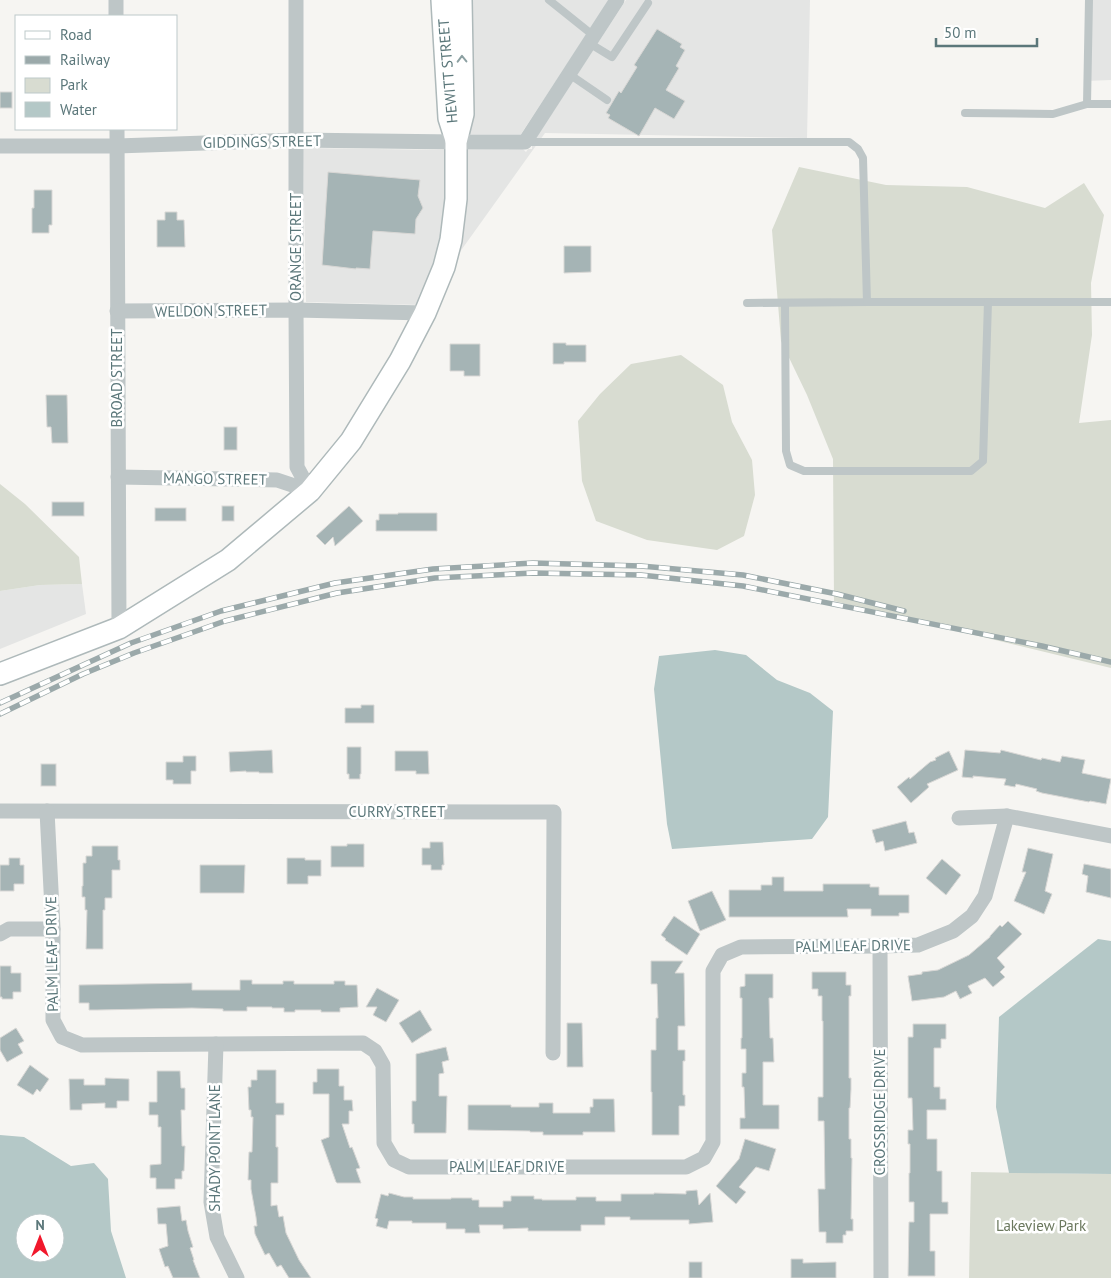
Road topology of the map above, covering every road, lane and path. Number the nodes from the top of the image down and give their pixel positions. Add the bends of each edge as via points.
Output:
1 (116, 0) edge
2 (296, 0) edge
3 (442, 0) edge
4 (461, 0) edge
5 (549, 0) edge
6 (617, 0) edge
7 (1089, 0) edge
8 (648, 3) dead end
9 (116, 15) edge
10 (592, 39) junction
11 (569, 74) junction
12 (607, 100) dead end
13 (1087, 104) junction
14 (1111, 104) edge
15 (965, 113) dead end
16 (117, 130) edge
17 (296, 140) junction
18 (456, 142) junction
19 (525, 142) junction
20 (0, 146) edge
21 (117, 146) junction
22 (867, 302) junction
23 (988, 302) junction
24 (1111, 302) edge
25 (747, 303) dead end
26 (784, 303) junction
27 (296, 310) junction
28 (117, 312) junction
29 (425, 313) junction
30 (118, 477) junction
31 (310, 491) junction
32 (119, 628) junction
33 (0, 674) edge
34 (0, 811) edge
35 (48, 811) junction
36 (1007, 816) junction
37 (959, 818) dead end
38 (1111, 836) edge
39 (54, 929) junction
40 (0, 934) edge
41 (880, 946) junction
42 (216, 1044) junction
43 (553, 1053) dead end
44 (237, 1278) edge
45 (881, 1278) edge

1 - 9 street
2 - 17 street, ORANGE STREET
3 - 18 main road, HEWITT STREET via 448,118
18 -> 4 main road, HEWITT STREET via 463,114
5 - 10 lane
6 - 10 street
7 - 13 lane
8 - 10 lane via 612,57
10 - 11 street
11 - 12 lane
11 - 19 street
13 - 14 lane
13 - 15 lane via 1053,114
16 - 21 street, BROAD STREET
17 - 18 street, GIDDINGS STREET
17 - 21 street, GIDDINGS STREET
17 - 27 street, ORANGE STREET
18 - 19 street, GIDDINGS STREET
18 - 29 main road, HEWITT STREET via 452,240
19 - 22 lane via 849,142 863,158
20 - 21 street, GIDDINGS STREET
21 - 28 street, BROAD STREET
22 - 23 lane
22 - 26 lane
23 - 24 lane
23 - 26 lane via 984,461 971,471 804,471 790,465 786,451
25 - 26 lane
27 - 28 street, WELDON STREET
27 - 29 street, WELDON STREET
27 - 31 street, ORANGE STREET via 297,468
28 - 30 street, BROAD STREET
29 - 31 main road, HEWITT STREET via 351,441
30 - 31 street, MANGO STREET via 277,480
30 - 32 street, BROAD STREET
31 - 32 main road, HEWITT STREET via 228,560
32 - 33 main road, HEWITT STREET
34 - 35 street, CURRY STREET
35 - 39 street, PALM LEAF DRIVE
35 - 43 street, CURRY STREET via 554,812
36 - 37 street
36 - 38 street
36 - 41 street, PALM LEAF DRIVE via 985,896 972,916 953,931 918,945
39 - 40 street via 8,929
39 - 42 street, PALM LEAF DRIVE via 53,1020 62,1037 82,1045
41 - 42 street, PALM LEAF DRIVE via 741,947 722,954 713,971 713,1142 704,1158 686,1166 409,1167 394,1160 384,1144 383,1065 375,1051 363,1043
41 - 45 street, CROSSRIDGE DRIVE
42 - 44 street, SHADY POINT LANE via 211,1202 217,1237

